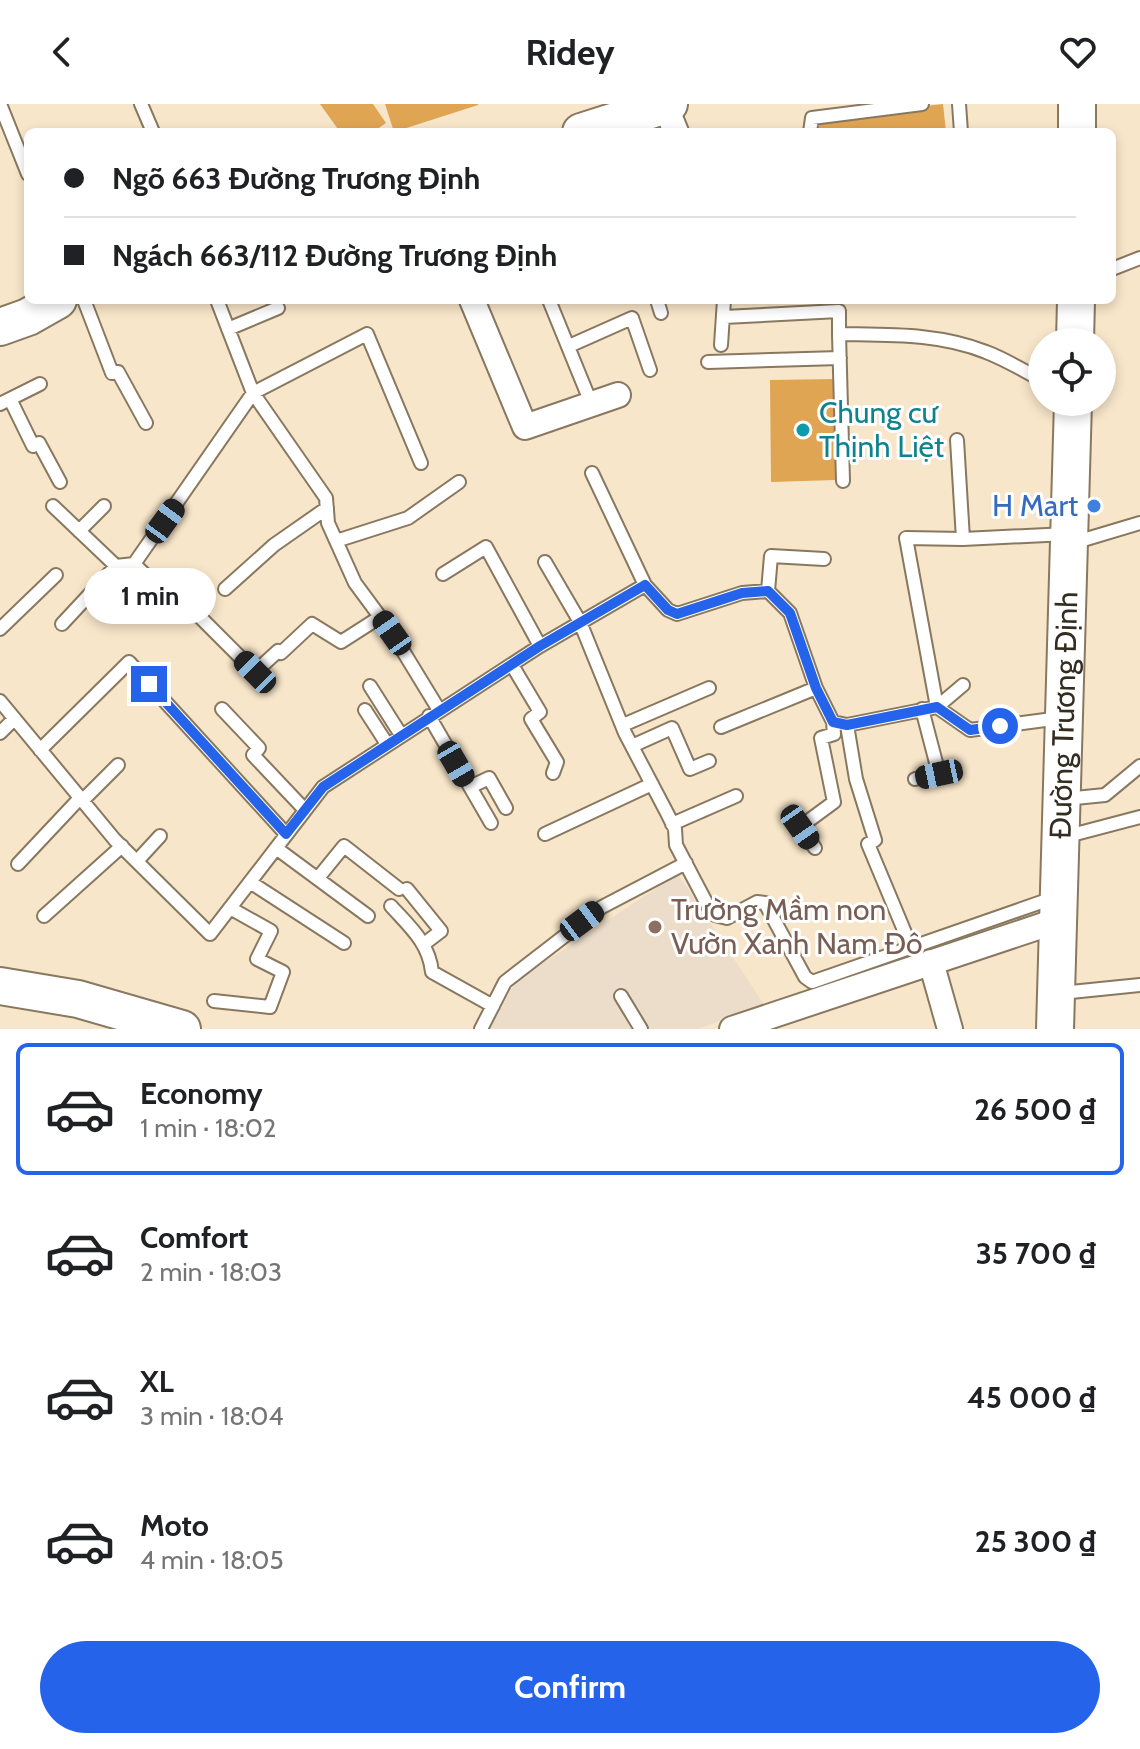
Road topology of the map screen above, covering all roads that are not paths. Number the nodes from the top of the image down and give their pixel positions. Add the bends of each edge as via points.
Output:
1 (0, 104) edge
2 (141, 104) edge
3 (922, 104) edge
4 (959, 104) edge
5 (1077, 104) edge
6 (670, 114) edge
7 (151, 128) edge
8 (607, 128) edge
9 (811, 128) edge
10 (961, 128) edge
11 (1077, 128) edge
12 (24, 164) edge
13 (1140, 259) edge
14 (1116, 268) edge
15 (51, 304) edge
16 (86, 304) edge
17 (219, 304) edge
18 (474, 304) edge
19 (551, 304) edge
20 (724, 304) edge
21 (1076, 304) edge
22 (278, 308) dead end
23 (724, 317) junction
24 (0, 327) edge
25 (1075, 328) edge
26 (228, 329) junction
27 (839, 334) junction
28 (721, 345) dead end
29 (569, 346) junction
30 (840, 358) junction
31 (708, 362) dead end
32 (650, 370) dead end
33 (1028, 373) edge
34 (40, 384) dead end
35 (253, 393) junction
36 (618, 395) dead end
37 (5, 401) edge
38 (591, 403) junction
39 (1073, 416) edge
40 (146, 423) dead end
41 (957, 440) dead end
42 (421, 463) dead end
43 (592, 473) dead end
44 (843, 481) dead end
45 (60, 482) dead end
46 (459, 482) dead end
47 (53, 506) dead end
48 (104, 506) dead end
49 (327, 508) junction
50 (1140, 523) edge
51 (79, 531) junction
52 (963, 539) junction
53 (1070, 539) junction
54 (336, 541) junction
55 (824, 559) dead end
56 (545, 562) dead end
57 (134, 564) junction
58 (116, 566) junction
59 (443, 574) dead end
60 (56, 575) dead end
61 (645, 585) junction
62 (225, 589) dead end
63 (768, 591) junction
64 (175, 603) dead end
65 (190, 607) dead end
66 (380, 617) junction
67 (580, 622) junction
68 (62, 624) dead end
69 (0, 629) edge
70 (540, 646) junction
71 (512, 665) junction
72 (963, 685) dead end
73 (370, 686) dead end
74 (709, 688) dead end
75 (816, 688) junction
76 (0, 701) edge
77 (937, 707) junction
78 (222, 709) dead end
79 (922, 709) junction
80 (365, 710) dead end
81 (434, 713) junction
82 (1064, 718) junction
83 (14, 719) junction
84 (833, 722) junction
85 (623, 725) junction
86 (847, 725) junction
87 (721, 727) dead end
88 (0, 733) edge
89 (401, 735) junction
90 (387, 744) junction
91 (632, 746) junction
92 (40, 750) junction
93 (709, 761) dead end
94 (118, 765) dead end
95 (1140, 766) edge
96 (553, 773) dead end
97 (915, 779) dead end
98 (652, 784) junction
99 (470, 787) junction
100 (736, 796) dead end
101 (81, 799) junction
102 (1062, 800) junction
103 (506, 808) dead end
104 (305, 810) junction
105 (1140, 817) edge
106 (491, 823) dead end
107 (672, 824) junction
108 (286, 834) junction
109 (545, 834) dead end
110 (160, 836) dead end
111 (1061, 838) junction
112 (122, 846) junction
113 (276, 848) junction
114 (815, 848) dead end
115 (137, 861) junction
116 (686, 863) junction
117 (18, 864) dead end
118 (318, 878) junction
119 (250, 882) junction
120 (391, 906) dead end
121 (230, 908) junction
122 (1059, 908) junction
123 (44, 916) dead end
124 (368, 916) dead end
125 (344, 943) dead end
126 (424, 944) junction
127 (911, 947) junction
128 (931, 962) junction
129 (1140, 985) edge
130 (0, 986) edge
131 (1058, 993) junction
132 (621, 996) dead end
133 (214, 1001) dead end
134 (493, 1006) junction
135 (182, 1029) edge
136 (481, 1029) edge
137 (641, 1029) edge
138 (732, 1029) edge
139 (950, 1029) edge
140 (1055, 1029) edge

1 - 12 lane
2 - 7 lane
3 - 9 lane via 812,118
4 - 10 lane
5 - 11 main road
6 - 8 main road
13 - 14 lane
15 - 24 main road
16 - 40 lane via 112,373 118,372
17 - 26 lane
18 - 38 street via 525,427
19 - 29 lane
20 - 23 lane
21 - 25 main road
22 - 26 lane
23 - 27 lane via 839,311
23 - 28 lane
26 - 35 lane
27 - 30 lane
27 - 33 lane via 946,340 987,352
29 - 32 lane via 632,318
29 - 38 lane
30 - 31 lane
30 - 44 lane
34 - 37 lane
35 - 42 lane via 367,334
35 - 49 lane via 326,498
35 - 57 lane
36 - 38 street
37 - 45 lane via 33,446 39,443
39 - 53 main road, Đường Trương Định
41 - 52 lane
43 - 61 lane
46 - 54 lane via 408,518
47 - 51 lane
48 - 51 lane
49 - 54 lane
49 - 62 lane
50 - 53 lane
51 - 58 lane
52 - 53 lane
52 - 77 lane via 906,538
53 - 82 main road, Đường Trương Định
54 - 66 lane via 355,583
55 - 63 lane via 771,556
56 - 67 lane
57 - 58 lane
57 - 64 lane
58 - 68 lane
59 - 70 lane via 486,547
60 - 69 lane
61 - 63 lane via 677,614 742,593
61 - 67 lane
63 - 75 lane via 790,613
65 - 66 lane via 255,672 312,624 341,642
66 - 81 lane
67 - 70 lane
67 - 85 lane
70 - 71 lane
71 - 81 lane
71 - 96 lane via 540,712 531,719 557,762
72 - 77 lane
73 - 89 lane
74 - 85 lane
75 - 84 lane
75 - 87 lane
76 - 83 lane
77 - 79 lane
77 - 82 lane via 970,730
78 - 104 lane via 259,748 253,755
79 - 86 lane
79 - 97 lane via 939,774
80 - 90 lane
81 - 89 lane
81 - 99 lane
82 - 102 main road, Đường Trương Định
83 - 88 lane
83 - 92 lane
84 - 86 lane
84 - 114 lane via 834,734 821,738 834,802 800,827
85 - 91 lane
86 - 127 lane via 856,779 875,840 868,844
89 - 90 lane
90 - 104 lane via 323,787
91 - 93 lane via 672,728 690,769
91 - 98 lane
92 - 101 lane
92 - 108 lane via 133,657
94 - 101 lane
95 - 102 lane via 1105,795
98 - 107 lane
98 - 109 lane
99 - 103 lane via 489,778
99 - 106 lane
100 - 107 lane
101 - 112 lane
101 - 117 lane
102 - 111 main road, Đường Trương Định
104 - 108 lane
105 - 111 lane
107 - 116 lane
108 - 113 lane
110 - 115 lane
111 - 122 main road, Đường Trương Định
112 - 115 lane
112 - 123 lane
113 - 118 lane
113 - 119 lane
115 - 121 lane via 210,934
116 - 127 lane via 715,915 727,918 765,903 812,982
116 - 134 lane via 573,928 505,982
118 - 124 lane
118 - 126 lane via 344,846 403,889 441,931
119 - 121 lane
119 - 125 lane
120 - 126 lane
121 - 133 lane via 271,931 254,964 283,972 270,1007
122 - 127 lane
122 - 128 street
122 - 131 main road, Đường Trương Định
126 - 134 lane via 432,972
128 - 138 street
128 - 139 street
129 - 131 lane
130 - 135 main road via 78,999
131 - 140 main road, Đường Trương Định
132 - 137 lane
134 - 136 lane

